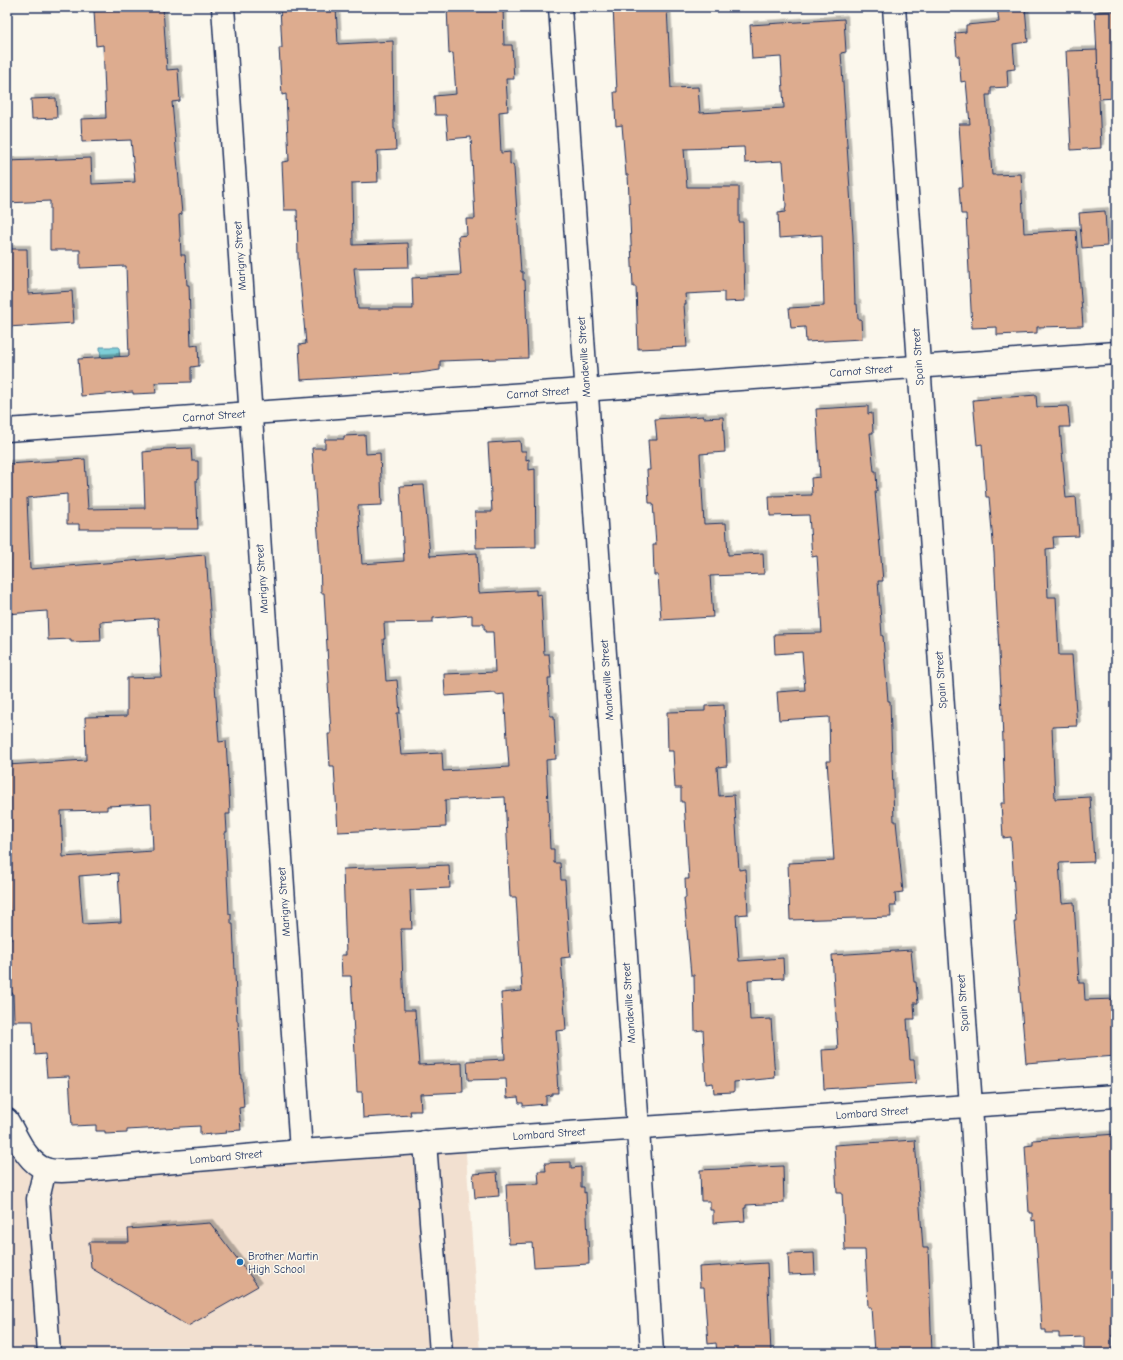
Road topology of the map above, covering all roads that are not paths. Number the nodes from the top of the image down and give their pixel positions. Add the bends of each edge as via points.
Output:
1 (223, 7) edge
2 (560, 7) edge
3 (894, 7) edge
4 (1116, 353) edge
5 (919, 367) junction
6 (586, 390) junction
7 (250, 413) junction
8 (7, 430) edge
9 (1116, 1096) edge
10 (970, 1106) junction
11 (7, 1120) edge
12 (638, 1128) junction
13 (426, 1142) junction
14 (301, 1151) junction
15 (45, 1169) junction
16 (49, 1353) edge
17 (441, 1353) edge
18 (652, 1353) edge
19 (986, 1353) edge

1 - 7 street, Marigny Street
2 - 6 street, Mandeville Street
3 - 5 street, Spain Street
4 - 5 street, Carnot Street
5 - 6 street, Carnot Street
5 - 10 street, Spain Street
6 - 7 street, Carnot Street
6 - 12 street, Mandeville Street
7 - 8 street, Carnot Street
7 - 14 street, Marigny Street
9 - 10 street, Lombard Street
10 - 12 street, Lombard Street
10 - 19 street, Spain Street
11 - 15 street via 33,1162
12 - 13 street, Lombard Street
12 - 18 street, Mandeville Street
13 - 14 street, Lombard Street
13 - 17 street
14 - 15 street, Lombard Street via 83,1170
15 - 16 street via 38,1199

